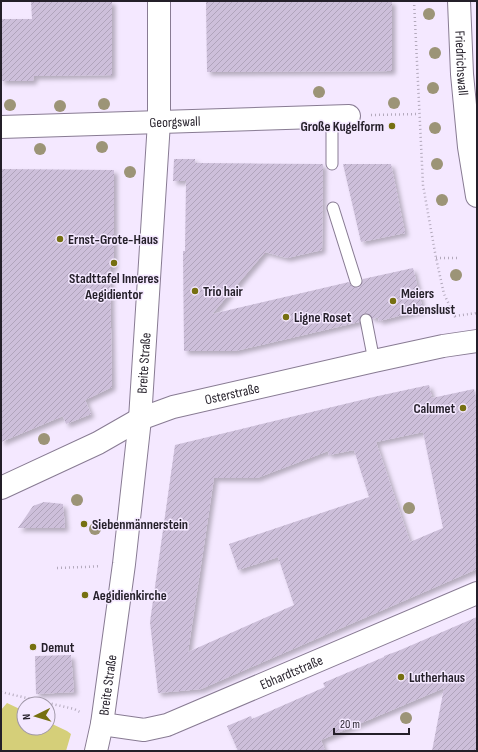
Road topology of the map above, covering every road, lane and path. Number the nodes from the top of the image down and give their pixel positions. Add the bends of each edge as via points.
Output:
1 (159, 1) edge
2 (414, 1) edge
3 (459, 1) edge
4 (386, 114) dead end
5 (419, 114) junction
6 (340, 116) joint
7 (159, 122) junction
8 (1, 127) edge
9 (332, 164) dead end
10 (477, 196) edge
11 (333, 208) dead end
12 (436, 258) junction
13 (460, 258) dead end
14 (356, 281) dead end
15 (477, 313) edge
16 (366, 320) dead end
17 (477, 341) edge
18 (374, 361) junction
19 (140, 419) junction
20 (1, 488) edge
21 (82, 567) dead end
22 (57, 568) dead end
23 (477, 593) edge
24 (1, 692) edge
25 (102, 724) junction
26 (96, 751) edge

1 - 7 street, Breite Straße
2 - 5 path
3 - 10 street, Friedrichswall via 462,74
4 - 5 path
5 - 12 path via 423,186
6 - 7 street, Georgswall
6 - 9 lane
7 - 8 street, Georgswall
7 - 19 street, Breite Straße
11 - 14 lane
12 - 13 path
12 - 15 path via 444,294 455,316
16 - 18 lane
17 - 18 street, Osterstraße
18 - 19 street, Osterstraße via 198,400
19 - 20 street, Osterstraße via 98,443
19 - 25 street, Breite Straße via 124,564
21 - 22 path
23 - 25 street, Ebhardtstraße via 167,725 144,730
24 - 25 path via 74,709
25 - 26 street, Breite Straße

